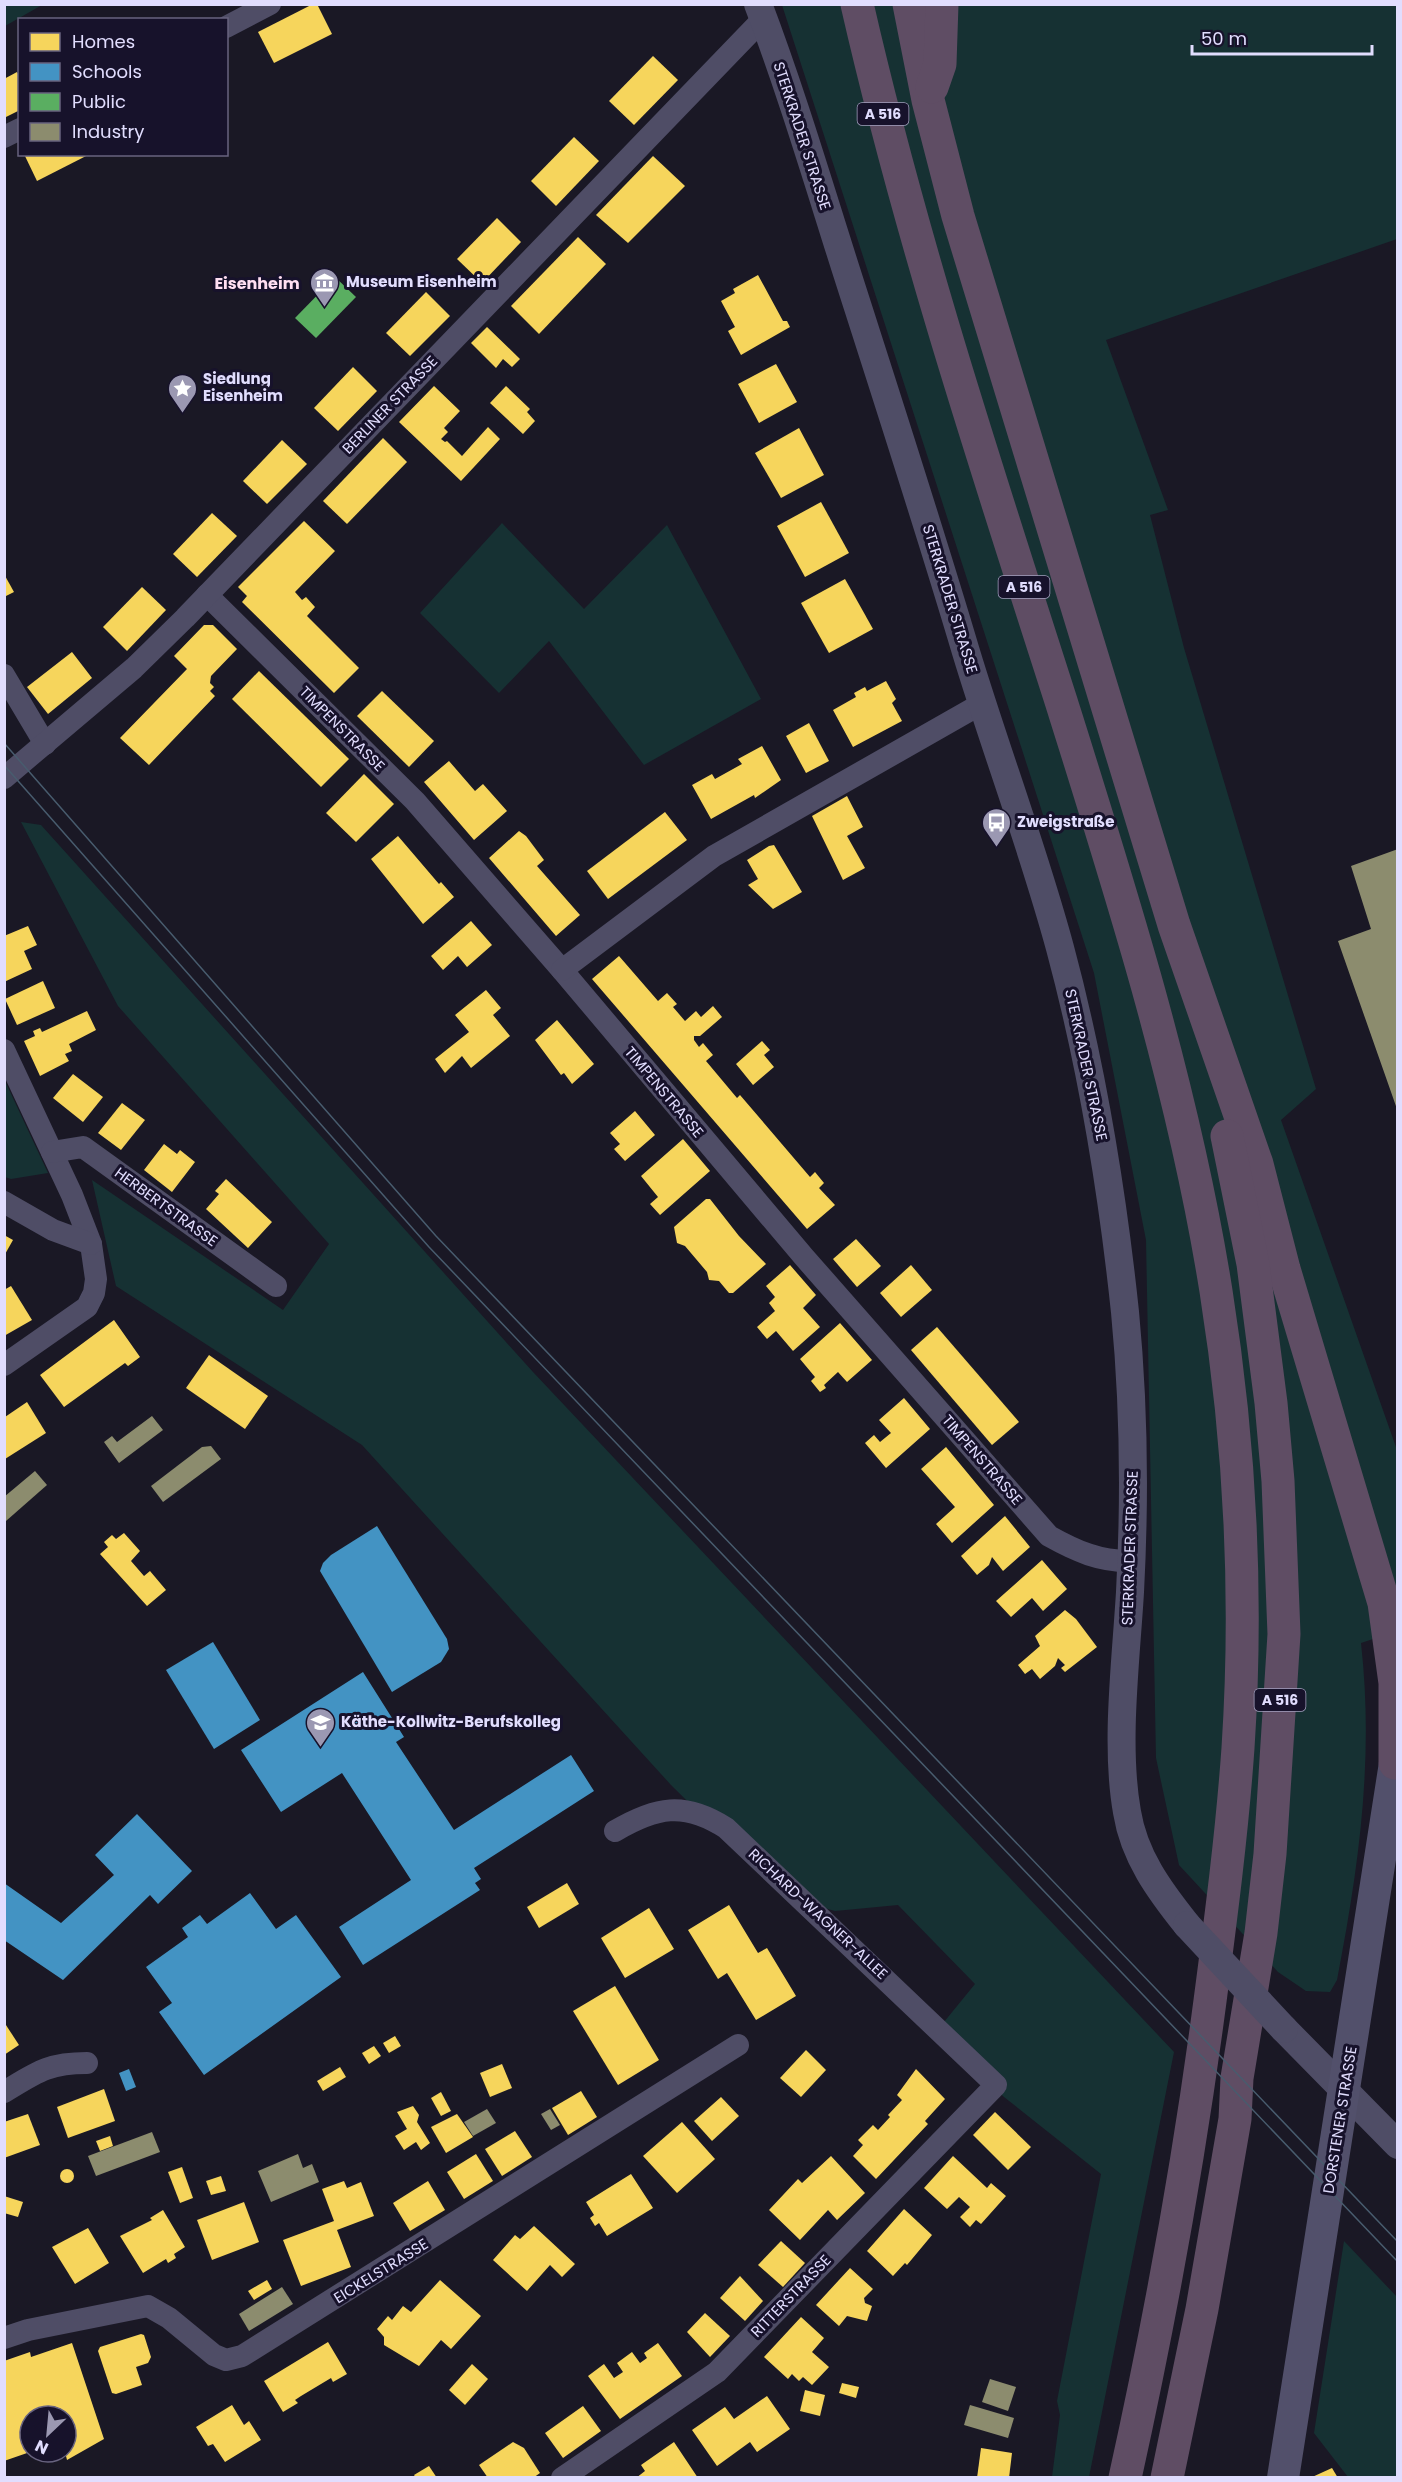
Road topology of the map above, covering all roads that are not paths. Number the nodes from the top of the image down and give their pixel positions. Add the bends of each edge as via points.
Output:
1 (270, 4) edge
2 (857, 4) edge
3 (909, 4) edge
4 (942, 4) edge
5 (761, 12) edge
6 (228, 26) edge
7 (928, 100) junction
8 (18, 130) edge
9 (4, 137) edge
10 (207, 595) junction
11 (4, 675) edge
12 (981, 704) junction
13 (45, 744) junction
14 (4, 778) edge
15 (1174, 925) junction
16 (562, 970) junction
17 (4, 1050) edge
18 (52, 1152) junction
19 (4, 1202) edge
20 (91, 1244) junction
21 (276, 1286) dead end
22 (4, 1365) edge
23 (1131, 1561) junction
24 (1395, 1763) joint
25 (615, 1831) dead end
26 (738, 2045) dead end
27 (87, 2063) dead end
28 (996, 2085) joint
29 (4, 2092) edge
30 (1344, 2093) junction
31 (1398, 2145) edge
32 (4, 2338) edge
33 (562, 2478) edge
34 (1125, 2478) edge
35 (1167, 2478) edge
36 (1283, 2478) edge

1 - 6 street
2 - 34 highway, A 516 via 912,223 1141,962 1182,1115 1216,1291 1228,1381 1237,1471 1242,1629 1228,1860 1198,2091
3 - 7 highway, A 516
4 - 7 highway via 939,64
5 - 10 street, BERLINER STRASSE
5 - 12 street, STERKRADER STRASSE
7 - 15 highway, A 516 via 958,216
8 - 9 street
10 - 13 street, BERLINER STRASSE via 134,668
10 - 16 street, TIMPENSTRASSE via 415,801
11 - 13 street
12 - 16 street via 714,856
12 - 23 street, STERKRADER STRASSE via 1046,898 1092,1086 1125,1319 1134,1480
13 - 14 street, BERLINER STRASSE
15 - 24 highway via 1257,1164 1294,1304 1384,1603 1395,1683
15 - 35 highway, A 516 via 1219,1098 1253,1264 1277,1470 1284,1634 1261,1933 1237,2078 1235,2119
16 - 23 street, TIMPENSTRASSE via 804,1257 1049,1536 1079,1553 1113,1562
17 - 18 street
18 - 20 street
18 - 21 street, HERBERTSTRASSE via 82,1147
19 - 20 street via 53,1230
20 - 22 street via 96,1279 87,1307
23 - 30 street, STERKRADER STRASSE, bridge via 1124,1727 1126,1811 1136,1845 1157,1887 1187,1925
24 - 30 main road, DORSTENER STRASSE
25 - 28 street, RICHARD-WAGNER-ALLEE via 641,1815 666,1810 690,1810 726,1828
26 - 32 street, EICKELSTRASSE via 242,2356 226,2360 214,2355 170,2318 148,2306
27 - 29 street via 44,2068
28 - 33 street, RITTERSTRASSE via 717,2372
30 - 31 street, STERKRADER STRASSE
30 - 36 main road, DORSTENER STRASSE

